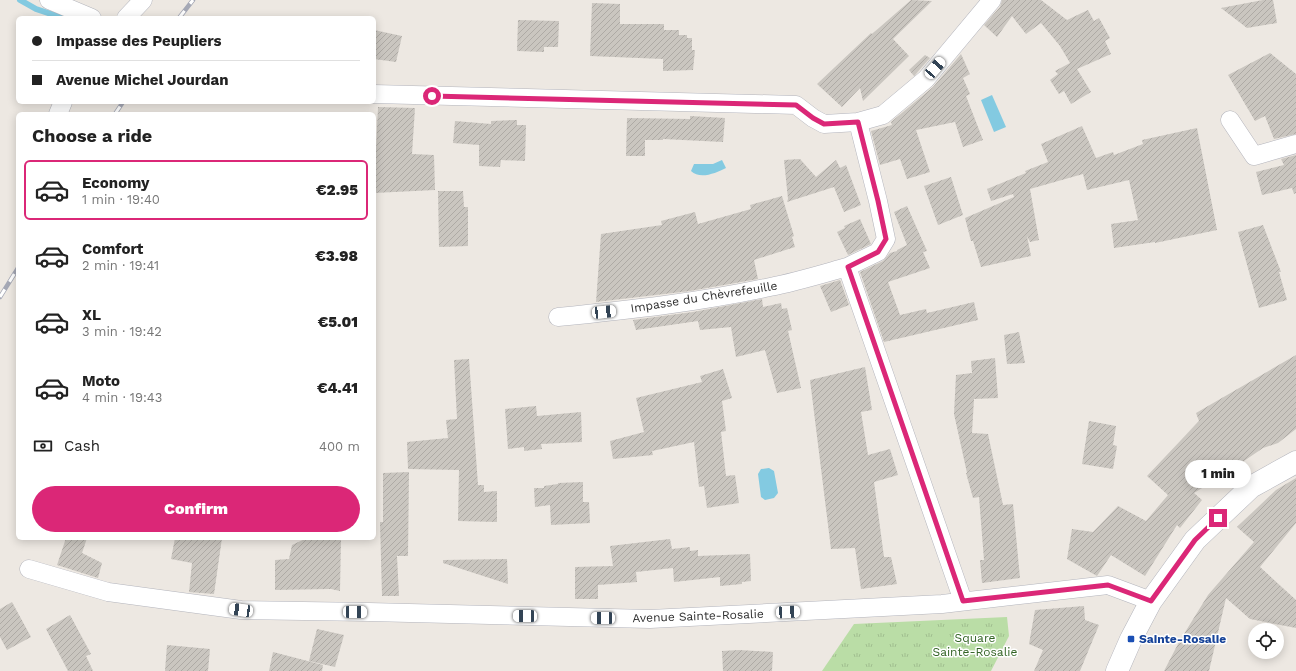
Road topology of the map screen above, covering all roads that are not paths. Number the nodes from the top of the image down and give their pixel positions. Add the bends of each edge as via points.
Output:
1 (49, 0) edge
2 (143, 0) edge
3 (992, 0) edge
4 (87, 16) edge
5 (128, 16) edge
6 (376, 94) edge
7 (1230, 120) dead end
8 (858, 122) junction
9 (1296, 144) edge
10 (848, 267) junction
11 (558, 317) dead end
12 (1296, 462) edge
13 (29, 569) dead end
14 (963, 601) junction
15 (1151, 601) junction
16 (1117, 671) edge

1 - 4 street
2 - 5 street
3 - 8 street via 926,79 883,115
6 - 8 street via 796,105 824,124
7 - 9 street via 1254,156
8 - 10 street, Impasse du Chèvrefeuille via 886,239 878,252
10 - 11 street, Impasse du Chèvrefeuille via 771,287 703,299
10 - 14 street
12 - 15 street via 1251,487 1195,540
13 - 14 street, Avenue Sainte-Rosalie via 108,592 241,610 650,620
14 - 15 street, Avenue Sainte-Rosalie via 1108,585
15 - 16 street

